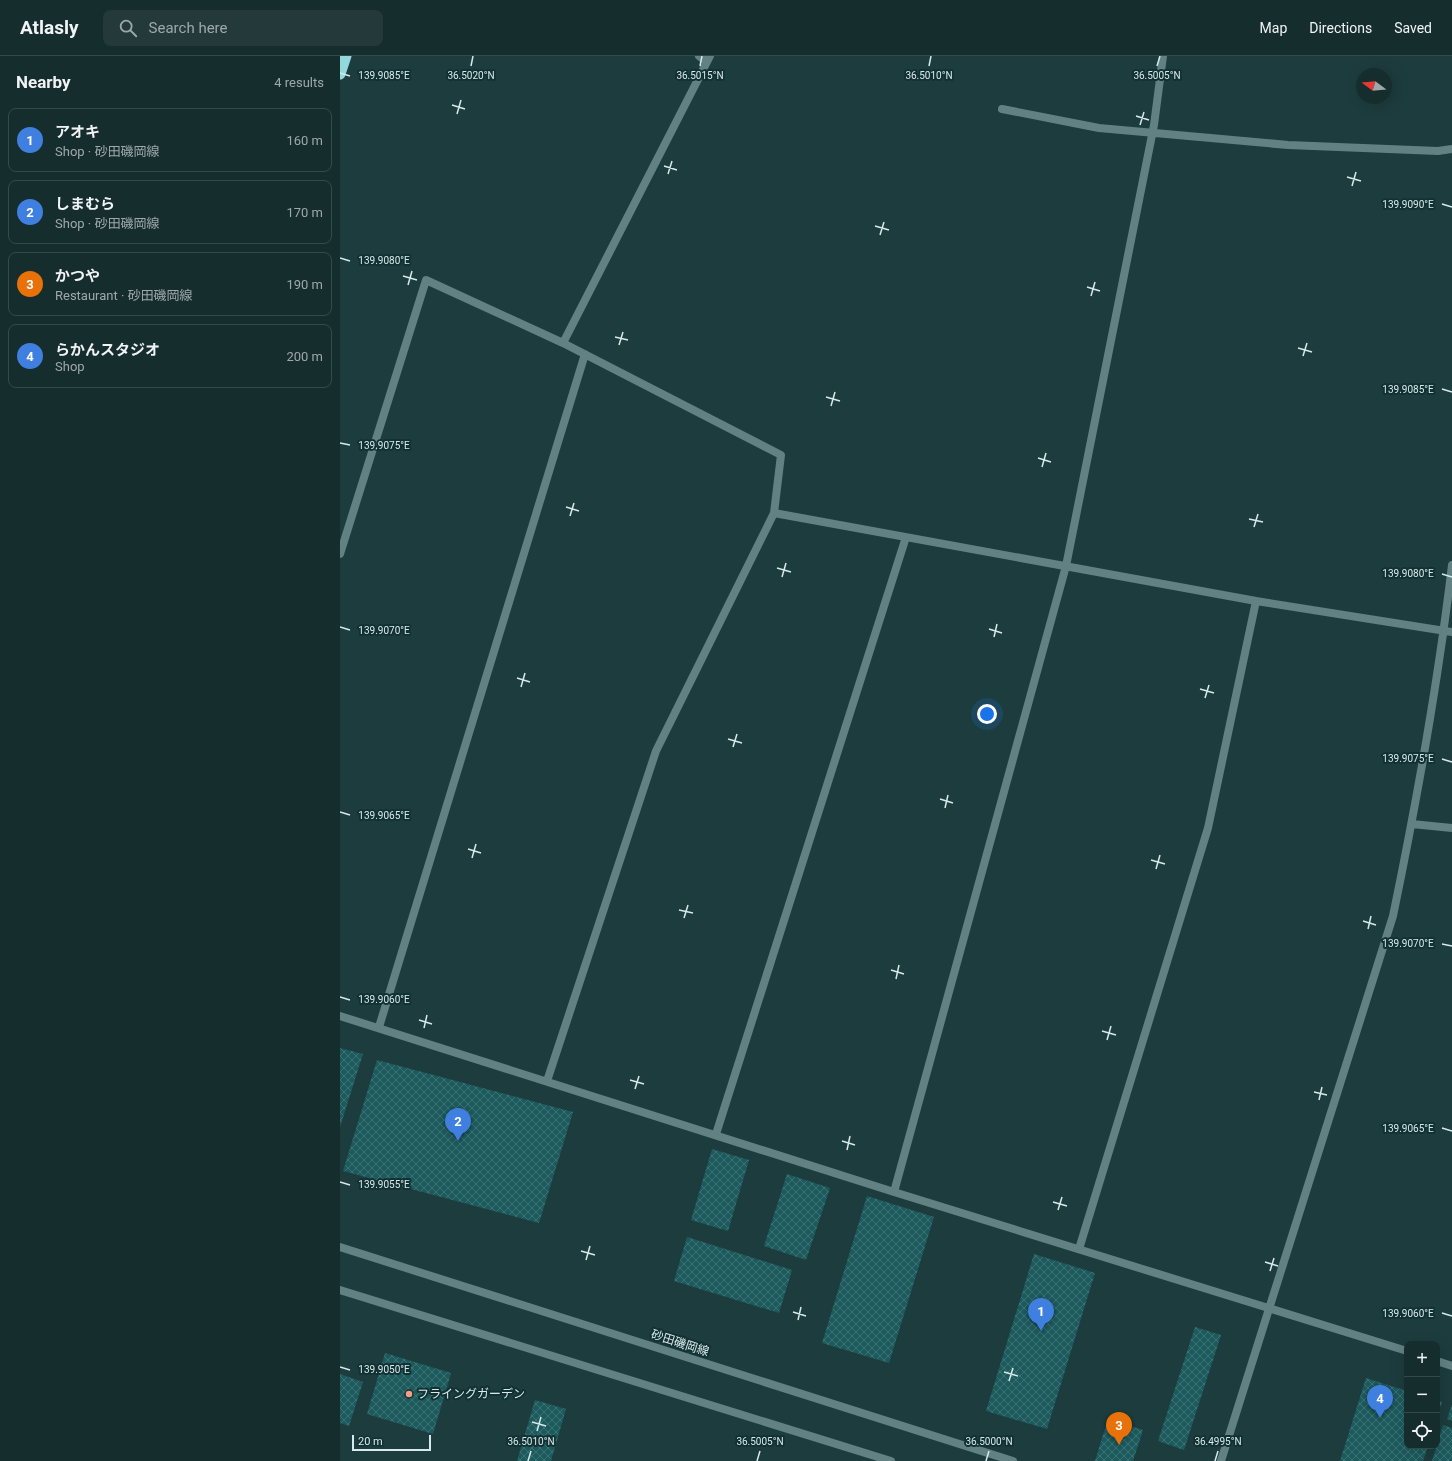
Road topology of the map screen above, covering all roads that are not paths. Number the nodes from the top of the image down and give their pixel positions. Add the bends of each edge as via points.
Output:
1 (346, 56) edge
2 (699, 56) edge
3 (1163, 56) edge
4 (709, 59) edge
5 (340, 74) edge
6 (1002, 109) dead end
7 (1152, 132) junction
8 (1452, 149) edge
9 (563, 343) junction
10 (585, 354) junction
11 (774, 513) junction
12 (906, 537) junction
13 (340, 554) edge
14 (1452, 565) edge
15 (1066, 566) junction
16 (1256, 601) junction
17 (1448, 632) edge
18 (1412, 824) junction
19 (1452, 828) edge
20 (340, 1016) edge
21 (379, 1028) junction
22 (547, 1081) junction
23 (716, 1134) junction
24 (894, 1192) junction
25 (340, 1247) edge
26 (1079, 1249) junction
27 (340, 1290) edge
28 (1270, 1308) junction
29 (1404, 1350) edge
30 (1440, 1362) edge
31 (1452, 1366) edge
32 (891, 1461) edge
33 (1012, 1461) edge
34 (1221, 1461) edge

1 - 5 highway
2 - 4 street
3 - 7 street
4 - 9 street
6 - 7 street via 1099,128
7 - 8 street via 1288,145
7 - 15 street
9 - 10 street
9 - 13 street via 426,280
10 - 11 street via 781,455
10 - 21 street
11 - 12 street
11 - 22 street via 656,751
12 - 15 street
12 - 23 street
14 - 17 street
15 - 16 street
15 - 24 street
16 - 17 street
16 - 26 street via 1208,828
17 - 18 street
18 - 19 street
18 - 28 street via 1393,916
20 - 21 street
21 - 22 street
22 - 23 street
23 - 24 street
24 - 26 street
25 - 33 street, 砂田磯岡線
26 - 28 street
27 - 32 street
28 - 29 street
28 - 34 street
30 - 31 street

